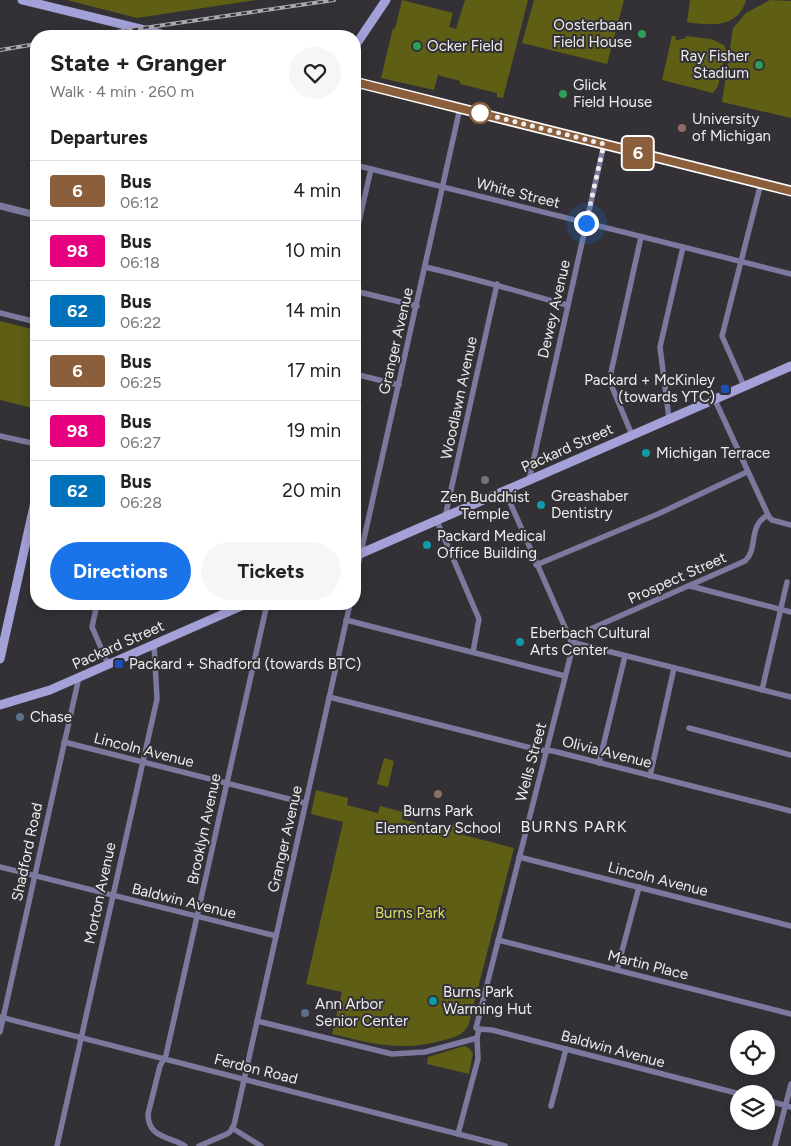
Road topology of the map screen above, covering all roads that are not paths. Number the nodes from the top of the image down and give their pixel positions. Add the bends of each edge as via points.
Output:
1 (22, 0) edge
2 (385, 1) edge
3 (132, 30) edge
4 (361, 37) edge
5 (361, 83) edge
6 (460, 108) junction
7 (604, 144) junction
8 (361, 166) edge
9 (371, 169) junction
10 (761, 183) junction
11 (443, 187) junction
12 (791, 191) edge
13 (0, 206) edge
14 (361, 213) edge
15 (30, 214) edge
16 (586, 223) junction
17 (642, 237) junction
18 (683, 247) junction
19 (741, 262) junction
20 (425, 267) junction
21 (791, 274) edge
22 (497, 284) junction
23 (361, 292) edge
24 (567, 305) junction
25 (416, 306) junction
26 (0, 313) edge
27 (30, 320) edge
28 (791, 366) edge
29 (361, 375) edge
30 (399, 384) junction
31 (744, 386) junction
32 (715, 400) junction
33 (669, 419) junction
34 (632, 435) junction
35 (0, 436) edge
36 (30, 443) edge
37 (747, 472) junction
38 (529, 480) junction
39 (504, 491) junction
40 (768, 515) junction
41 (441, 519) junction
42 (791, 525) edge
43 (30, 534) edge
44 (361, 542) edge
45 (361, 554) edge
46 (536, 565) junction
47 (787, 582) dead end
48 (690, 586) junction
49 (780, 609) junction
50 (96, 610) edge
51 (230, 610) edge
52 (266, 610) edge
53 (348, 610) edge
54 (791, 612) edge
55 (346, 620) junction
56 (570, 641) junction
57 (154, 644) junction
58 (473, 652) junction
59 (625, 656) junction
60 (0, 659) edge
61 (108, 664) junction
62 (674, 668) junction
63 (565, 676) junction
64 (79, 677) junction
65 (762, 690) junction
66 (329, 697) junction
67 (791, 697) edge
68 (0, 705) edge
69 (689, 728) dead end
70 (64, 742) junction
71 (547, 751) junction
72 (791, 755) edge
73 (142, 762) junction
74 (599, 763) junction
75 (650, 776) junction
76 (226, 784) junction
77 (305, 803) junction
78 (791, 812) edge
79 (519, 857) junction
80 (0, 867) edge
81 (35, 876) junction
82 (639, 887) junction
83 (112, 895) junction
84 (198, 917) junction
85 (791, 926) edge
86 (276, 936) junction
87 (498, 940) junction
88 (617, 970) junction
89 (791, 1014) edge
90 (2, 1017) edge
91 (257, 1021) junction
92 (479, 1029) junction
93 (0, 1032) edge
94 (81, 1038) junction
95 (476, 1038) junction
96 (566, 1049) junction
97 (164, 1059) junction
98 (244, 1079) junction
99 (791, 1084) edge
100 (730, 1091) edge
101 (775, 1102) edge
102 (551, 1106) dead end
103 (788, 1106) edge
104 (232, 1128) junction
105 (458, 1134) junction
106 (57, 1146) edge
107 (185, 1146) edge
108 (199, 1146) edge
109 (261, 1146) edge
110 (505, 1146) edge
111 (775, 1146) edge

1 - 3 main road
2 - 4 main road
5 - 6 main road
6 - 7 main road
6 - 11 street, Granger Avenue
7 - 10 main road
7 - 16 street, Dewey Avenue
8 - 9 street, White Street
9 - 11 street, White Street
9 - 14 street
10 - 12 main road
10 - 19 street
11 - 16 street, White Street
11 - 20 street, Granger Avenue
13 - 15 street
16 - 17 street, White Street
16 - 24 street, Dewey Avenue
17 - 18 street, White Street
17 - 34 street via 610,377
18 - 19 street, White Street
18 - 33 street via 660,347
19 - 21 street, White Street
19 - 31 street via 722,336
20 - 22 street
20 - 25 street, Granger Avenue
22 - 24 street
22 - 41 street, Woodlawn Avenue
23 - 25 street
24 - 38 street, Dewey Avenue
25 - 30 street, Granger Avenue
26 - 27 street
28 - 31 main road, Packard Street
29 - 30 street
30 - 44 street, Granger Avenue
31 - 32 main road, Packard Street
32 - 33 main road, Packard Street
32 - 37 street
33 - 34 main road, Packard Street
34 - 38 main road, Packard Street
35 - 36 street
37 - 40 street
37 - 46 street via 658,514
38 - 39 main road, Packard Street
39 - 41 main road, Packard Street
39 - 46 street, Wells Street
40 - 42 street via 772,520
40 - 48 street, Prospect Street via 756,525 748,559
41 - 45 main road, Packard Street
41 - 58 street via 479,621
43 - 60 main road
46 - 56 street, Wells Street
47 - 49 street
48 - 49 street
48 - 56 street, Prospect Street via 579,634
49 - 54 street
49 - 65 street
50 - 61 street via 92,627
51 - 57 main road, Packard Street
52 - 76 street, Brooklyn Avenue
53 - 55 street, Granger Avenue
55 - 58 street
55 - 66 street, Granger Avenue
56 - 59 street
56 - 63 street, Wells Street via 572,650
57 - 61 main road, Packard Street
57 - 73 street, Morton Avenue via 157,699
58 - 63 street
59 - 62 street
59 - 74 street
61 - 64 main road, Packard Street
62 - 65 street
62 - 75 street
63 - 71 street, Wells Street
64 - 68 main road, Packard Street via 37,695
64 - 70 street, Shadford Road
65 - 67 street
66 - 71 street, Olivia Avenue
66 - 77 street, Granger Avenue
69 - 72 street
70 - 73 street, Lincoln Avenue
70 - 81 street, Shadford Road
71 - 74 street, Olivia Avenue
71 - 79 street, Wells Street
73 - 76 street, Lincoln Avenue
73 - 83 street, Morton Avenue
74 - 75 street, Olivia Avenue
75 - 78 street, Olivia Avenue
76 - 77 street, Lincoln Avenue
76 - 84 street, Brooklyn Avenue
77 - 86 street, Granger Avenue
79 - 82 street, Lincoln Avenue
79 - 87 street, Wells Street
80 - 81 street, Baldwin Avenue
81 - 83 street, Baldwin Avenue
81 - 90 street, Shadford Road
82 - 85 street, Lincoln Avenue
82 - 88 street
83 - 84 street, Baldwin Avenue
83 - 94 street, Morton Avenue
84 - 86 street, Baldwin Avenue
84 - 97 street, Brooklyn Avenue
86 - 91 street, Granger Avenue
87 - 88 street, Martin Place
87 - 92 street, Wells Street via 476,1028
88 - 89 street, Martin Place
90 - 93 street, Shadford Road
90 - 94 street, Ferdon Road
91 - 95 street via 392,1054 425,1052
91 - 98 street, Granger Avenue
92 - 95 street, Wells Street
92 - 96 street, Baldwin Avenue
94 - 97 street, Ferdon Road
94 - 106 street, Morton Avenue
95 - 105 street, Wells Street via 478,1058
96 - 100 street, Baldwin Avenue
96 - 102 street
97 - 98 street, Ferdon Road
97 - 107 street, Brooklyn Avenue via 148,1122 156,1134
98 - 104 street, Granger Avenue
98 - 105 street, Ferdon Road
99 - 103 street
101 - 103 street
103 - 111 street
104 - 108 street
104 - 109 street
105 - 110 street, Ferdon Road

